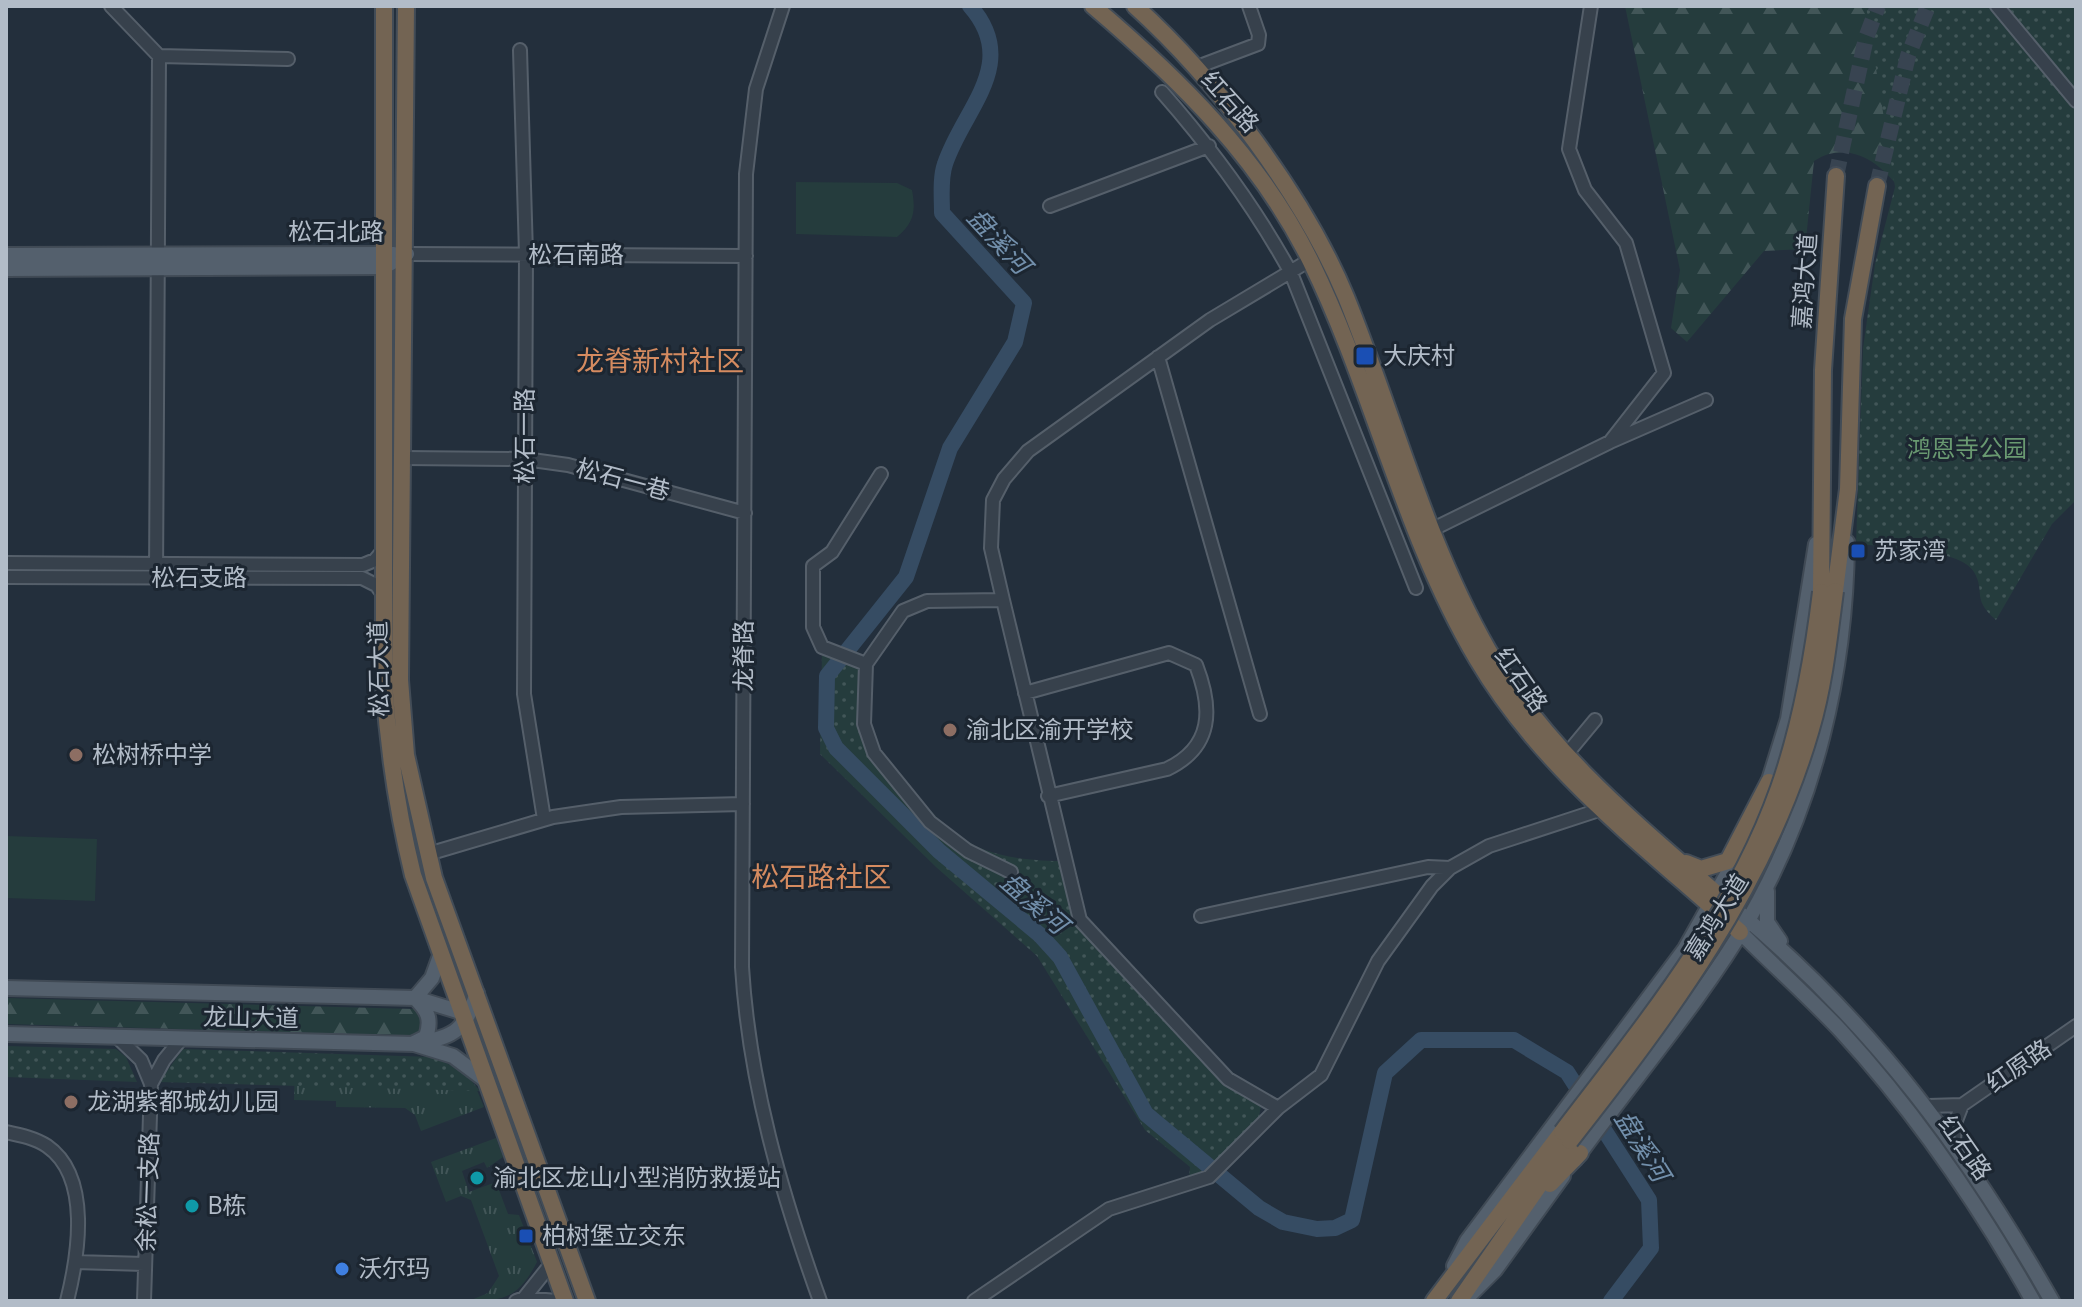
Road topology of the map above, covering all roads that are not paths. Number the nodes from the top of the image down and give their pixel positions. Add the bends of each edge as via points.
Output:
1 (111, 6) edge
2 (370, 6) edge
3 (384, 6) edge
4 (406, 6) edge
5 (415, 6) edge
6 (783, 6) edge
7 (1093, 6) edge
8 (1135, 6) edge
9 (1249, 6) edge
10 (1591, 6) edge
11 (1997, 6) edge
12 (384, 38) junction
13 (406, 38) junction
14 (520, 50) dead end
15 (159, 56) junction
16 (288, 59) dead end
17 (1197, 67) junction
18 (1162, 92) dead end
19 (2076, 101) edge
20 (1209, 146) junction
21 (1836, 176) tunnel mouth
22 (1877, 186) tunnel mouth
23 (1050, 206) dead end
24 (407, 254) junction
25 (526, 254) junction
26 (6, 255) edge
27 (746, 256) junction
28 (384, 260) junction
29 (1310, 260) junction
30 (156, 263) junction
31 (6, 269) edge
32 (1291, 273) junction
33 (1158, 357) junction
34 (1706, 400) dead end
35 (1610, 442) junction
36 (403, 458) junction
37 (525, 459) junction
38 (881, 474) dead end
39 (1824, 485) junction
40 (1848, 489) junction
41 (745, 513) junction
42 (1429, 531) junction
43 (385, 548) junction
44 (6, 563) edge
45 (156, 564) junction
46 (6, 577) edge
47 (156, 578) junction
48 (1416, 588) dead end
49 (1828, 592) junction
50 (385, 597) junction
51 (1003, 600) junction
52 (861, 662) junction
53 (1025, 693) junction
54 (1260, 714) dead end
55 (1595, 720) dead end
56 (1566, 755) junction
57 (1769, 782) junction
58 (1048, 796) junction
59 (743, 804) junction
60 (1599, 810) junction
61 (544, 819) junction
62 (1743, 845) junction
63 (428, 854) junction
64 (1672, 854) junction
65 (1778, 861) junction
66 (1450, 868) junction
67 (1011, 872) dead end
68 (1769, 881) junction
69 (1715, 901) junction
70 (1201, 916) dead end
71 (1744, 926) junction
72 (441, 953) junction
73 (6, 988) edge
74 (477, 993) junction
75 (415, 998) junction
76 (1830, 998) junction
77 (465, 1017) junction
78 (2076, 1026) edge
79 (492, 1031) junction
80 (6, 1034) edge
81 (117, 1037) junction
82 (182, 1038) junction
83 (414, 1044) junction
84 (485, 1080) junction
85 (151, 1084) junction
86 (1962, 1105) junction
87 (1928, 1106) junction
88 (1278, 1108) junction
89 (6, 1132) edge
90 (1566, 1137) junction
91 (1954, 1142) junction
92 (75, 1262) junction
93 (145, 1264) junction
94 (551, 1264) junction
95 (1437, 1298) edge
96 (520, 1300) edge
97 (67, 1301) edge
98 (144, 1301) edge
99 (556, 1301) edge
100 (565, 1301) edge
101 (587, 1301) edge
102 (820, 1301) edge
103 (974, 1301) edge
104 (1461, 1301) edge
105 (2033, 1301) edge
106 (2052, 1301) edge

1 - 15 street
2 - 12 highway
3 - 12 highway, 松石大道
4 - 13 highway, 松石大道
5 - 13 highway
6 - 27 street, 龙脊路 via 752,115
7 - 29 highway, 红石路 via 1183,86 1244,152
8 - 17 highway, 红石路
9 - 17 street via 1258,44
10 - 35 street via 1569,149 1585,190 1626,243 1664,373
11 - 19 street
12 - 28 highway, 松石大道
13 - 24 highway, 松石大道
14 - 25 street, 松石一路
15 - 16 street
15 - 30 street
17 - 42 highway, 红石路 via 1301,212 1346,296
18 - 20 street
20 - 23 street
20 - 32 street via 1267,228
21 - 39 highway, 嘉鸿大道 via 1823,370
22 - 40 highway, 嘉鸿大道 via 1853,319
24 - 25 street, 松石南路
24 - 28 main road, 松石北路
24 - 36 highway, 松石大道
25 - 27 street, 松石南路
25 - 37 street, 松石一路
26 - 30 main road, 松石北路
27 - 41 street, 龙脊路
28 - 30 main road, 松石北路
28 - 43 highway, 松石大道
29 - 32 street
29 - 60 highway, 红石路 via 1449,609 1508,708 1556,768
30 - 31 main road, 松石北路
30 - 45 street
32 - 33 street
32 - 48 street
33 - 51 street via 1028,451 1004,479 990,522
33 - 54 street
34 - 35 street
35 - 42 street
36 - 37 street, 松石一巷
36 - 63 highway, 松石大道 via 400,680 406,755
37 - 41 street, 松石一巷 via 568,465
37 - 61 street, 松石一路 via 524,694
38 - 52 street via 832,552 813,566 813,627 822,647
39 - 49 highway, 嘉鸿大道
39 - 57 main road, 嘉鸿大道 via 1801,656
40 - 49 highway, 嘉鸿大道
40 - 65 main road, 嘉鸿大道 via 1847,595 1839,664 1806,796
41 - 59 street, 龙脊路
42 - 56 highway, 红石路 via 1489,652
43 - 45 street, 松石支路 via 363,565
43 - 50 highway, 松石大道
44 - 45 street, 松石支路
45 - 47 street
46 - 47 street, 松石支路
47 - 50 street, 松石支路 via 362,578
49 - 90 highway, 嘉鸿大道, bridge via 1812,728 1763,853 1705,959
50 - 72 highway, 松石大道 via 384,682 398,814
51 - 52 street via 915,605 893,622
51 - 53 street
52 - 67 street via 864,724 874,753 930,822 968,851
53 - 58 street
53 - 58 street via 1169,653 1196,665 1207,693 1200,742 1181,762
55 - 56 street
56 - 64 highway, 红石路
57 - 62 main road, 嘉鸿大道
57 - 64 highway via 1728,861 1701,869
58 - 88 street via 1075,910 1087,930 1228,1079
59 - 61 street via 621,807
59 - 102 street, 龙脊路 via 745,1022 771,1147
60 - 66 street via 1489,846
60 - 69 highway, 红石路
61 - 63 street
62 - 65 main road via 1743,859 1751,869 1765,870
62 - 69 main road, 嘉鸿大道
63 - 74 highway, 松石大道
64 - 69 highway, 红石路
65 - 68 main road, 嘉鸿大道
66 - 70 street via 1428,867
66 - 88 street via 1378,961 1321,1075
68 - 71 main road, 嘉鸿大道
68 - 76 main road via 1765,905 1770,928
69 - 71 highway, 红石路
69 - 90 main road, 嘉鸿大道 via 1609,1050
71 - 76 main road, 红石路
71 - 90 main road, 嘉鸿大道 via 1639,1074
71 - 105 main road, 红石路 via 1914,1117 1992,1228
72 - 75 main road via 432,978
72 - 77 highway, 松石大道
73 - 75 main road, 龙山大道
74 - 77 main road
74 - 79 highway, 松石大道
75 - 77 main road, 龙山大道
75 - 83 main road via 430,1023 426,1037
76 - 87 main road, 红石路
77 - 79 main road, 龙山大道
77 - 83 main road via 445,1039
77 - 84 highway, 松石大道
78 - 86 street, 红原路
79 - 101 highway, 松石大道
80 - 81 main road, 龙山大道
81 - 82 main road, 龙山大道
81 - 85 street via 141,1060
82 - 83 main road, 龙山大道
82 - 85 street
83 - 84 main road, 龙山大道 via 453,1056
84 - 94 highway, 松石大道
85 - 93 street, 余松一支路
86 - 87 street
86 - 91 street
87 - 91 main road, 红石路
88 - 103 street via 1209,1177 1086,1221
89 - 92 street via 34,1139 62,1160 75,1200
90 - 95 highway, 嘉鸿大道 via 1521,1183
90 - 95 main road, 嘉鸿大道 via 1467,1241
90 - 104 highway, 嘉鸿大道
90 - 104 main road, 嘉鸿大道 via 1495,1270
91 - 106 main road, 红石路
92 - 93 street
92 - 97 street
93 - 98 street, 余松一支路
94 - 96 street
94 - 100 highway, 松石大道
96 - 99 street

